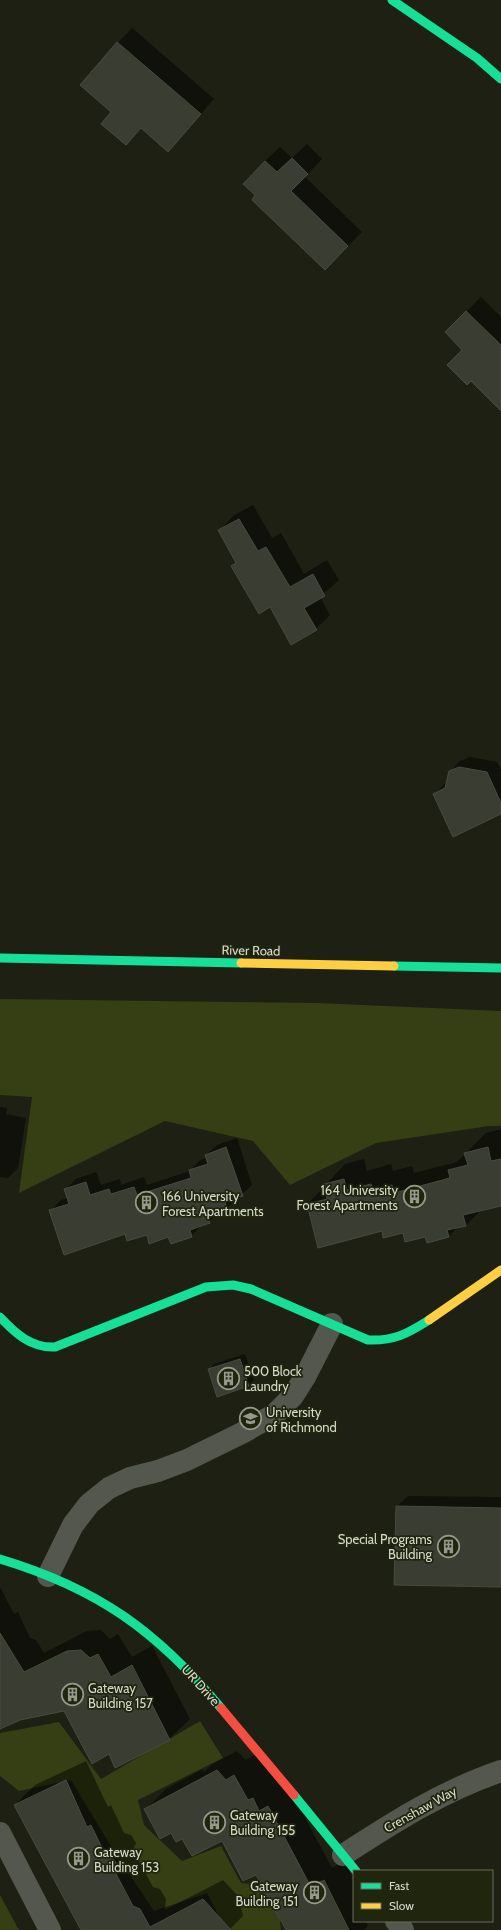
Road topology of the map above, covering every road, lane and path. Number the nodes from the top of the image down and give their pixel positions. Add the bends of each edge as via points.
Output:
1 (392, 0) edge
2 (501, 79) edge
3 (0, 958) edge
4 (501, 968) edge
5 (501, 1270) edge
6 (0, 1317) edge
7 (332, 1324) junction
8 (0, 1559) edge
9 (48, 1576) junction
10 (501, 1771) edge
11 (0, 1833) edge
12 (349, 1863) edge
13 (397, 1922) edge
14 (50, 1930) edge
15 (403, 1930) edge

1 - 2 street via 477,58
3 - 4 street, River Road
5 - 7 street via 416,1329 394,1338 383,1341 368,1340
6 - 7 street via 15,1335 30,1343 47,1348 55,1347 206,1287 233,1285 251,1288
7 - 9 street via 293,1396 275,1414 187,1460 130,1478 109,1488 89,1504 73,1525
8 - 9 street, UR Drive
9 - 12 street, UR Drive via 109,1606 153,1637 177,1658 211,1695
10 - 12 street, Crenshaw Way via 449,1791 411,1811
11 - 14 street
13 - 15 street

